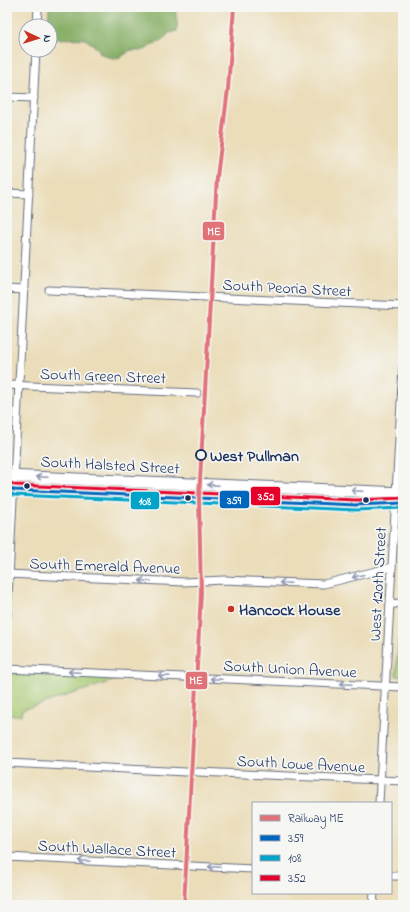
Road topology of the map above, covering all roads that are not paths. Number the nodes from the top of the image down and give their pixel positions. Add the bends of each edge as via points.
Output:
1 (38, 7) edge
2 (38, 18) edge
3 (36, 58) edge
4 (7, 97) edge
5 (34, 98) junction
6 (7, 193) edge
7 (29, 194) junction
8 (7, 289) edge
9 (24, 290) junction
10 (49, 290) dead end
11 (403, 306) edge
12 (403, 366) edge
13 (7, 385) edge
14 (19, 386) junction
15 (197, 393) dead end
16 (11, 476) edge
17 (10, 488) edge
18 (399, 498) edge
19 (392, 567) junction
20 (8, 575) edge
21 (403, 602) edge
22 (390, 605) junction
23 (7, 617) edge
24 (7, 669) edge
25 (385, 686) junction
26 (403, 687) edge
27 (7, 764) edge
28 (186, 772) dead end
29 (198, 772) dead end
30 (380, 780) junction
31 (403, 782) edge
32 (379, 802) edge
33 (7, 857) edge
34 (252, 869) edge
35 (392, 876) edge
36 (403, 876) edge
37 (374, 894) edge
38 (373, 905) edge

1 - 2 street
3 - 5 street
4 - 5 street
5 - 7 street
6 - 7 street
7 - 9 street
8 - 9 street
9 - 14 street
10 - 11 street, South Peoria Street
12 - 18 street, West 120th Street
13 - 14 street, South Green Street
14 - 15 street, South Green Street
14 - 16 street
16 - 17 street
18 -> 16 main road, South Halsted Street
17 - 18 main road, South Halsted Street via 356,505
17 - 20 street
18 - 19 street, West 120th Street
19 -> 20 street, South Emerald Avenue via 324,584
19 - 22 street, West 120th Street
20 - 23 street
21 - 22 street
22 - 25 street, West 120th Street
25 -> 24 street, South Union Avenue
25 - 26 street, South Union Avenue
25 - 30 street, West 120th Street
27 - 28 street
29 - 30 street, South Lowe Avenue
30 - 31 street, South Lowe Avenue
30 - 32 street, West 120th Street
34 -> 33 street, South Wallace Street
35 - 36 street
37 - 38 street

